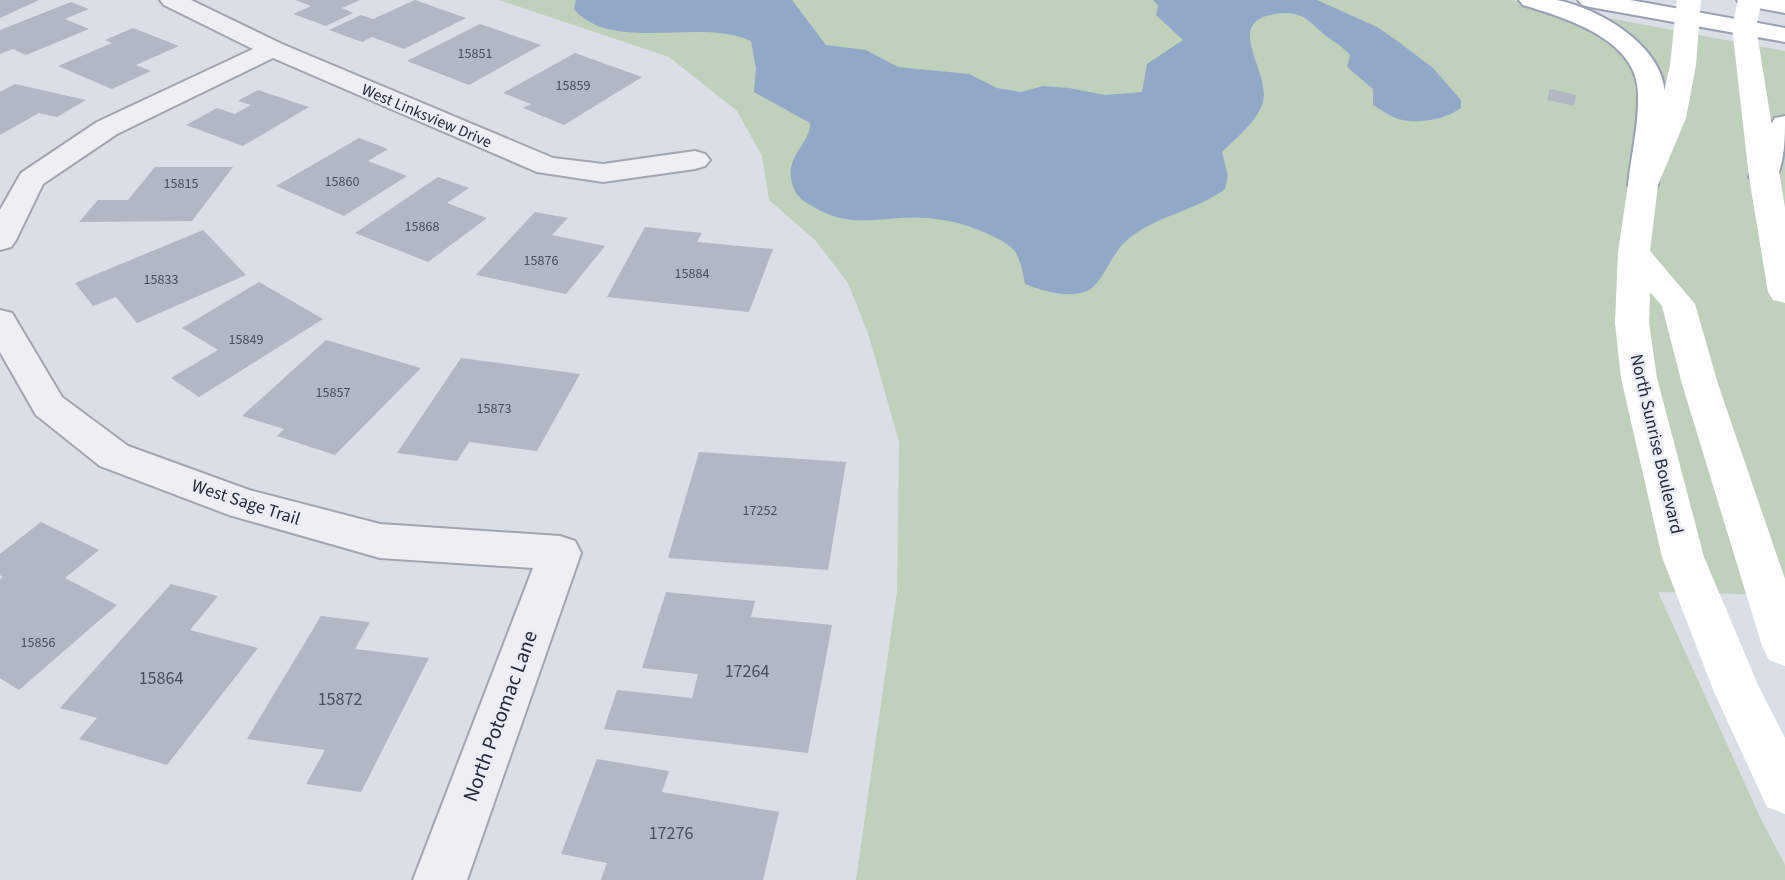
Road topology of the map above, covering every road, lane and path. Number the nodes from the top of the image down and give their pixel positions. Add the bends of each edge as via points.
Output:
1 (172, 0) edge
2 (1531, 0) edge
3 (1590, 0) edge
4 (1750, 0) edge
5 (1785, 6) edge
6 (1688, 9) edge
7 (1744, 27) junction
8 (1785, 35) edge
9 (273, 49) junction
10 (1785, 124) edge
11 (695, 160) dead end
12 (1764, 177) junction
13 (1643, 185) junction
14 (0, 240) edge
15 (1634, 252) junction
16 (1785, 292) edge
17 (0, 321) edge
18 (560, 553) joint
19 (1781, 626) edge
20 (1785, 790) edge
21 (440, 880) edge

1 - 9 street, West Linksview Drive
2 - 13 street via 1612,33 1644,63 1653,93
3 - 6 street
4 - 5 street
4 - 7 street
6 - 7 street
6 - 13 street, North Sunrise Boulevard via 1672,118
7 - 8 street
7 - 12 street
9 - 11 street, West Linksview Drive via 547,166 603,173
9 - 14 street via 107,128 31,179
10 - 12 street
12 - 16 street
13 - 15 street, North Sunrise Boulevard
15 - 19 street via 1678,304
15 - 20 street, North Sunrise Boulevard via 1632,323 1639,378 1682,558
17 - 18 street, West Sage Trail via 49,406 114,456 243,504 380,541
18 - 21 street, North Potomac Lane

